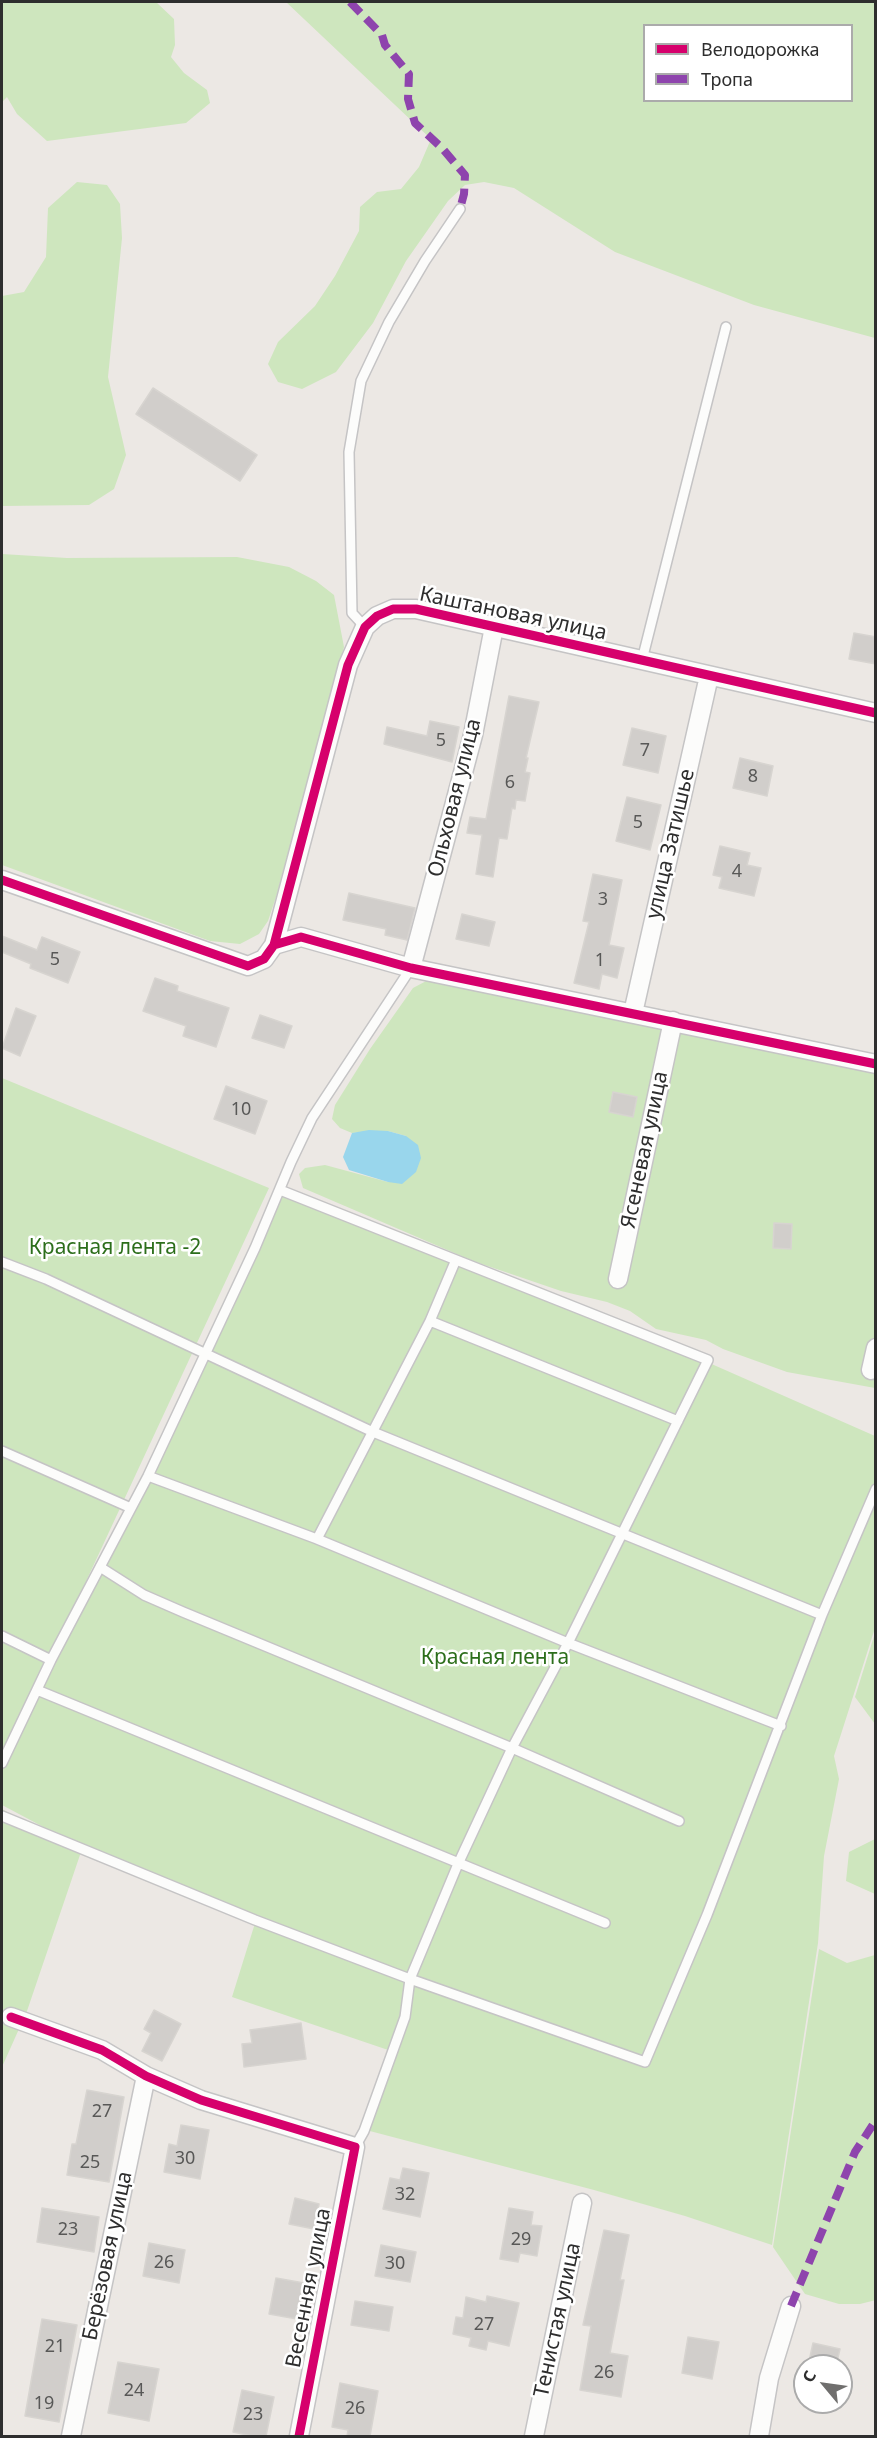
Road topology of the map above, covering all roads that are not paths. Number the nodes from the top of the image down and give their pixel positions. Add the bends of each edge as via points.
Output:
1 (460, 209) dead end
2 (726, 327) dead end
3 (365, 627) junction
4 (494, 627) junction
5 (642, 660) junction
6 (709, 676) junction
7 (876, 713) edge
8 (2, 880) edge
9 (274, 945) junction
10 (411, 968) junction
11 (633, 1012) junction
12 (673, 1021) junction
13 (876, 1064) edge
14 (280, 1190) junction
15 (2, 1262) edge
16 (456, 1262) junction
17 (618, 1279) dead end
18 (430, 1321) junction
19 (876, 1348) edge
20 (205, 1354) junction
21 (871, 1370) dead end
22 (678, 1421) junction
23 (373, 1432) junction
24 (2, 1451) edge
25 (148, 1476) junction
26 (876, 1489) edge
27 (131, 1508) junction
28 (623, 1532) junction
29 (317, 1539) junction
30 (100, 1567) junction
31 (822, 1615) junction
32 (2, 1636) edge
33 (568, 1643) junction
34 (51, 1660) junction
35 (37, 1690) junction
36 (781, 1726) junction
37 (512, 1748) junction
38 (2, 1763) edge
39 (2, 1816) edge
40 (679, 1821) dead end
41 (458, 1864) junction
42 (605, 1923) dead end
43 (410, 1979) junction
44 (11, 2017) dead end
45 (146, 2076) junction
46 (355, 2147) junction
47 (582, 2203) dead end
48 (792, 2306) dead end
49 (71, 2436) edge
50 (299, 2436) edge
51 (534, 2436) edge
52 (759, 2436) edge

1 - 3 lane via 395,311 361,381 349,452 351,602 352,614
2 - 5 lane
3 - 4 street, Каштановая улица via 376,616 393,609 416,609
3 - 9 street via 348,665
4 - 5 street, Каштановая улица
4 - 10 street, Ольховая улица via 473,735
5 - 6 street, Каштановая улица
6 - 7 street, Каштановая улица
6 - 11 street, улица Затишье
8 - 9 street via 248,966 264,959
9 - 10 street via 301,937
10 - 11 street
10 - 14 lane via 312,1118
11 - 12 street
12 - 13 street
12 - 17 street, Ясеневая улица
14 - 16 lane
14 - 20 lane
15 - 20 lane
16 - 18 lane
16 - 22 lane via 708,1360
18 - 22 lane
18 - 23 lane
19 - 21 street
20 - 23 lane
20 - 25 lane
22 - 28 lane
23 - 28 lane
23 - 29 lane
24 - 27 lane
25 - 27 lane
25 - 29 lane
26 - 31 lane
27 - 30 lane
28 - 31 lane
28 - 33 lane
29 - 33 lane
30 - 34 lane
30 - 37 lane via 144,1595
31 - 36 lane
32 - 34 lane
33 - 36 lane
33 - 37 lane
34 - 35 lane
35 - 38 lane
35 - 41 lane
36 - 43 lane via 645,2062
37 - 40 lane
37 - 41 lane
39 - 43 lane
41 - 42 lane
41 - 43 lane
43 - 46 lane via 405,2017
44 - 45 street via 102,2050
45 - 46 street via 201,2100
45 - 49 street, Берёзовая улица
46 - 50 street, Весенняя улица
47 - 51 street, Тенистая улица
48 - 52 street via 769,2378

